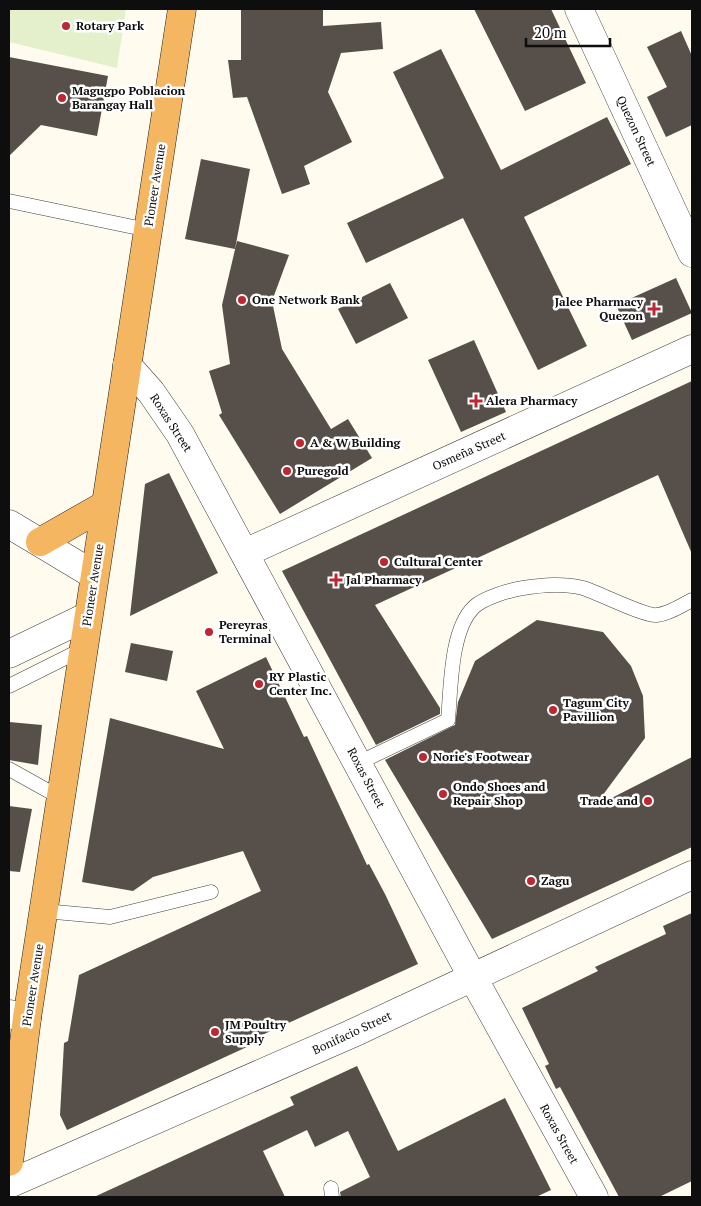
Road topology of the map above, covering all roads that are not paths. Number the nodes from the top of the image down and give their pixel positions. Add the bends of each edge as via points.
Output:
1 (182, 9) edge
2 (579, 9) edge
3 (9, 201) edge
4 (148, 230) junction
5 (692, 253) edge
6 (692, 349) edge
7 (127, 365) junction
8 (105, 505) junction
9 (9, 524) edge
10 (40, 542) junction
11 (246, 553) junction
12 (94, 575) junction
13 (692, 600) edge
14 (88, 616) junction
15 (83, 648) junction
16 (9, 654) edge
17 (9, 686) edge
18 (358, 763) junction
19 (9, 769) edge
20 (61, 798) junction
21 (692, 875) edge
22 (211, 892) dead end
23 (44, 911) junction
24 (472, 976) junction
25 (18, 1016) edge
26 (9, 1162) edge
27 (9, 1184) edge
28 (594, 1197) edge

1 - 4 highway, Pioneer Avenue
2 - 5 street, Quezon Street
3 - 4 lane
4 - 7 highway, Pioneer Avenue
6 - 11 street, Osmeña Street
7 - 8 highway, Pioneer Avenue
7 - 11 street, Roxas Street via 175,426
8 - 10 highway
8 - 12 highway, Pioneer Avenue
9 - 10 street
10 - 12 street
11 - 18 street, Roxas Street
12 - 14 highway, Pioneer Avenue
13 - 18 lane via 657,616 581,588 548,584 493,597 474,607 455,647 448,720
14 - 15 highway, Pioneer Avenue
14 - 16 street
15 - 17 lane
15 - 20 highway, Pioneer Avenue
18 - 24 street, Roxas Street
19 - 20 lane
20 - 23 highway, Pioneer Avenue
21 - 24 street, Bonifacio Street
22 - 23 lane via 110,917
23 - 25 highway, Pioneer Avenue
24 - 27 street, Bonifacio Street via 351,1034
24 - 28 street, Roxas Street
25 - 26 highway, Pioneer Avenue

